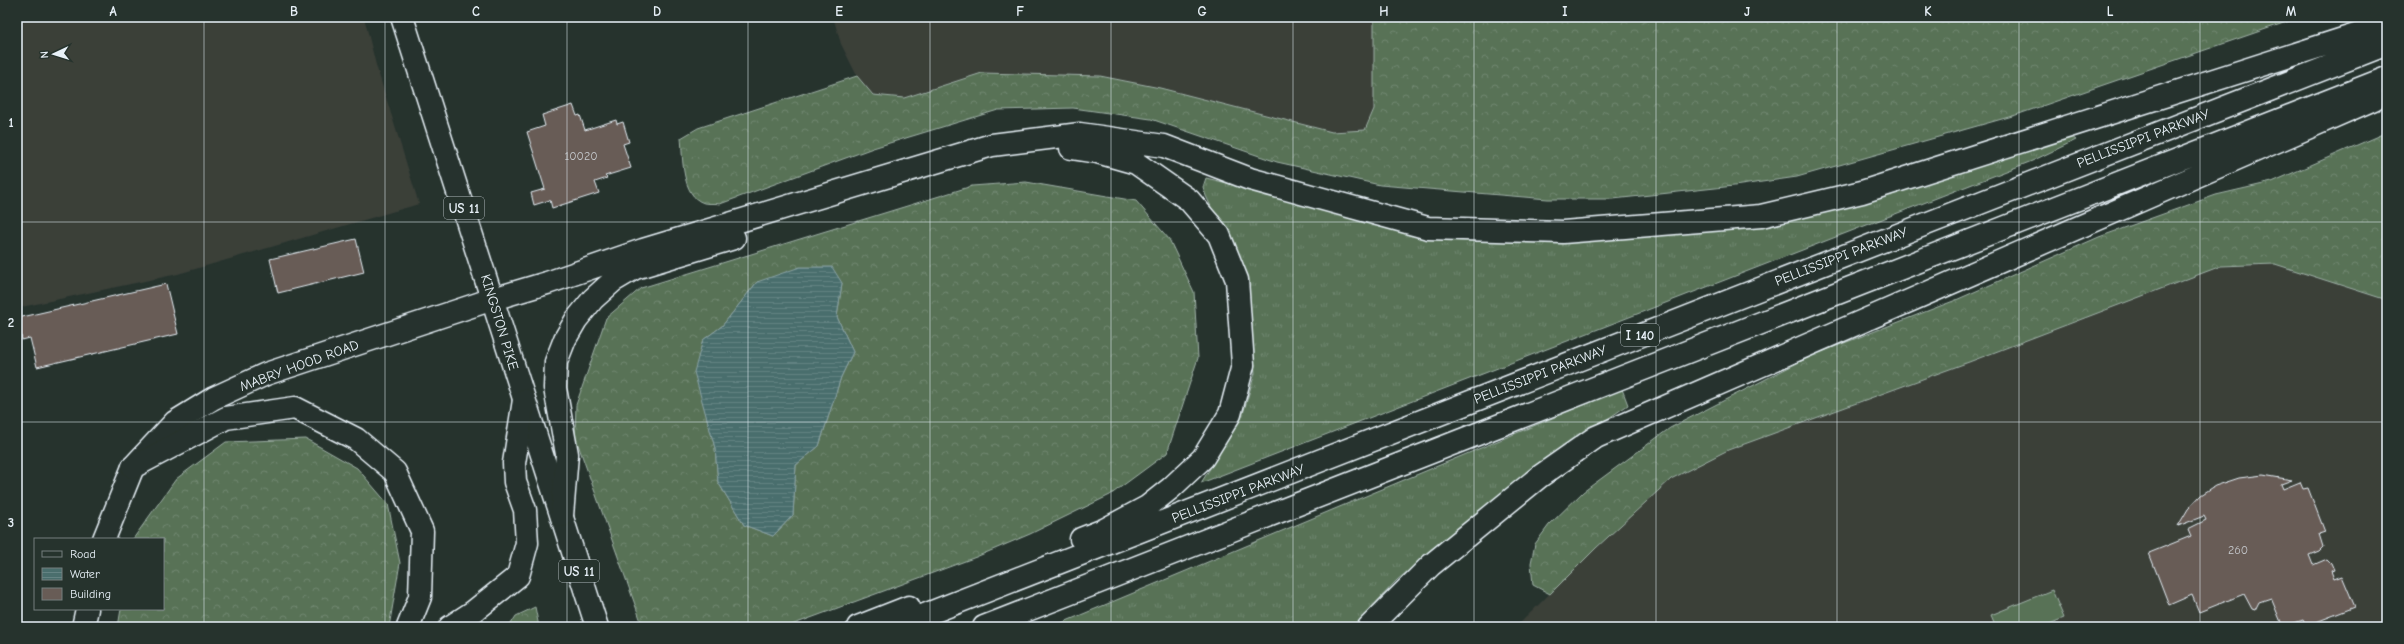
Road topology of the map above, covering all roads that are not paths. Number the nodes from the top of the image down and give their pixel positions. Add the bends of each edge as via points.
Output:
1 (402, 17) edge
2 (2387, 25) edge
3 (2387, 44) edge
4 (2387, 78) edge
5 (2387, 93) edge
6 (494, 299) junction
7 (524, 400) junction
8 (133, 467) junction
9 (562, 516) junction
10 (104, 538) edge
11 (87, 610) edge
12 (83, 627) edge
13 (408, 627) edge
14 (450, 627) edge
15 (597, 627) edge
16 (858, 627) edge
17 (894, 627) edge
18 (984, 627) edge
19 (1369, 627) edge

1 - 6 main road, KINGSTON PIKE / US 11
2 - 6 main road, MABRY HOOD ROAD via 1862,192 1762,216 1563,232 1428,228 1250,179 1164,146 1080,134 992,144 643,250
3 - 17 main road, PELLISSIPPI PARKWAY / I 140
4 - 18 main road, I 140
5 - 19 main road via 1596,437 1539,477 1431,565
6 - 7 main road, KINGSTON PIKE / US 11
6 - 8 main road, MABRY HOOD ROAD via 266,374 214,398 175,422
7 - 9 main road, KINGSTON PIKE / US 11
7 - 14 main road via 514,463 516,482 525,510 527,543 518,576
8 - 10 main road, MABRY HOOD ROAD
8 - 13 main road via 226,418 295,408 356,439 395,472 422,531 420,597
9 - 15 main road, KINGSTON PIKE / US 11
9 - 16 main road via 566,454 555,388 556,362 576,320 593,299 613,281 636,268 1002,153 1035,148 1072,148 1136,163 1189,200 1219,235 1237,280 1243,365 1230,414 1203,458 1165,493 1126,519
11 - 12 main road

